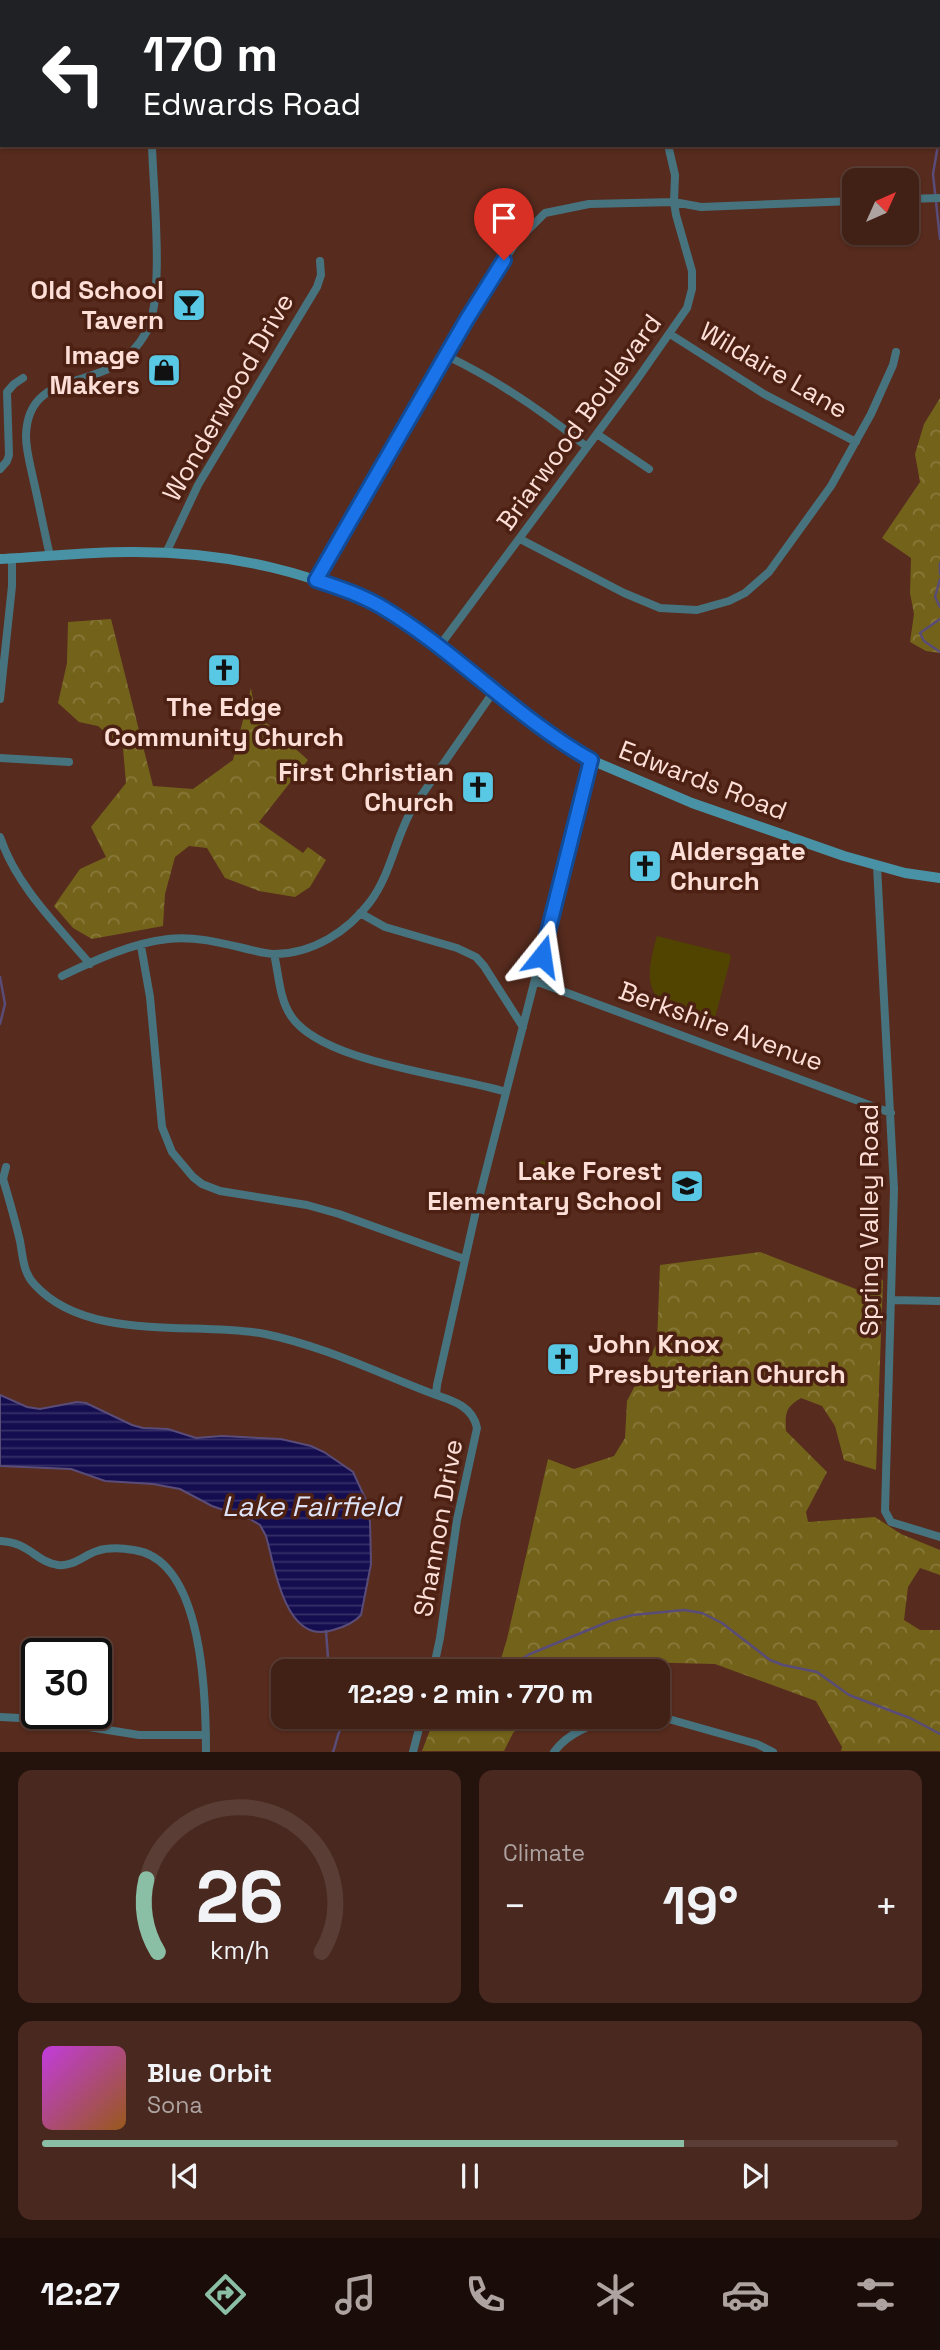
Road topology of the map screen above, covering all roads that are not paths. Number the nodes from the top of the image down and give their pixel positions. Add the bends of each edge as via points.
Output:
1 (152, 147) edge
2 (668, 147) edge
3 (937, 198) edge
4 (919, 199) edge
5 (842, 201) edge
6 (674, 202) junction
7 (320, 261) dead end
8 (670, 334) junction
9 (897, 352) dead end
10 (447, 356) junction
11 (23, 378) dead end
12 (597, 434) junction
13 (856, 442) junction
14 (587, 447) junction
15 (0, 469) edge
16 (649, 469) dead end
17 (520, 539) junction
18 (166, 553) junction
19 (50, 556) junction
20 (0, 559) edge
21 (12, 559) junction
22 (316, 580) junction
23 (438, 648) junction
24 (494, 691) junction
25 (0, 699) edge
26 (0, 758) edge
27 (591, 760) junction
28 (69, 762) dead end
29 (0, 837) edge
30 (877, 866) junction
31 (940, 878) edge
32 (360, 914) junction
33 (141, 946) junction
34 (274, 954) junction
35 (90, 964) junction
36 (62, 976) dead end
37 (535, 981) junction
38 (523, 1027) junction
39 (506, 1092) junction
40 (891, 1113) junction
41 (6, 1167) dead end
42 (464, 1259) junction
43 (891, 1300) junction
44 (940, 1301) edge
45 (436, 1395) junction
46 (940, 1537) edge
47 (0, 1541) edge
48 (436, 1659) edge
49 (0, 1717) edge
50 (670, 1719) edge
51 (419, 1729) edge
52 (584, 1729) edge
53 (206, 1735) junction
54 (206, 1752) edge
55 (413, 1752) edge
56 (554, 1752) edge
57 (773, 1752) edge

1 - 19 street via 155,302 147,329 134,350 113,367 47,392 27,425 27,447
2 - 6 street, Briarwood Boulevard
3 - 4 street
5 - 6 street via 701,207
6 - 8 street, Briarwood Boulevard via 693,280 687,308
6 - 10 street via 589,204 545,213 510,251
7 - 18 street, Wonderwood Drive via 317,287 198,485
8 - 12 street, Briarwood Boulevard
8 - 13 street, Wildaire Lane via 764,394
9 - 13 street
10 - 14 street via 529,404
10 - 22 street
11 - 15 street via 7,392 9,455
12 - 14 street, Briarwood Boulevard
12 - 16 street
13 - 17 street via 831,486 769,572 745,593 706,609 681,611 650,605
14 - 17 street, Briarwood Boulevard
17 - 23 street, Briarwood Boulevard
18 - 19 street, Edwards Road
18 - 22 street, Edwards Road via 229,560
19 - 21 street, Edwards Road
20 - 21 street, Edwards Road
21 - 25 street
22 - 23 street, Edwards Road via 379,606
23 - 24 street, Edwards Road
24 - 27 street, Edwards Road
24 - 32 street via 412,809 382,882
26 - 28 street
27 - 30 street, Edwards Road via 692,803
27 - 37 street
29 - 35 street via 24,883
30 - 31 street, Edwards Road
30 - 40 street, Spring Valley Road
32 - 34 street via 331,938
32 - 38 street via 385,927 476,957
33 - 34 street via 190,938
33 - 35 street
33 - 42 street via 162,1127 172,1152 193,1177 220,1191 339,1213
34 - 39 street via 287,1009 299,1026 321,1042 354,1055
35 - 36 street
37 - 38 street
37 - 40 street, Berkshire Avenue
38 - 39 street
39 - 42 street
40 - 43 street, Spring Valley Road
41 - 45 street, Shannon Drive via 3,1179 27,1274 58,1303 115,1322 266,1334
42 - 45 street
43 - 44 street
43 - 46 street, Spring Valley Road via 885,1511 891,1522
45 - 48 street, Shannon Drive via 467,1409 477,1429 457,1520
47 - 53 street via 20,1544 57,1565 74,1563 101,1549 122,1548 146,1553 165,1565 197,1631
49 - 53 street via 39,1718 139,1735
50 - 57 street
51 - 55 street
52 - 56 street
53 - 54 street

